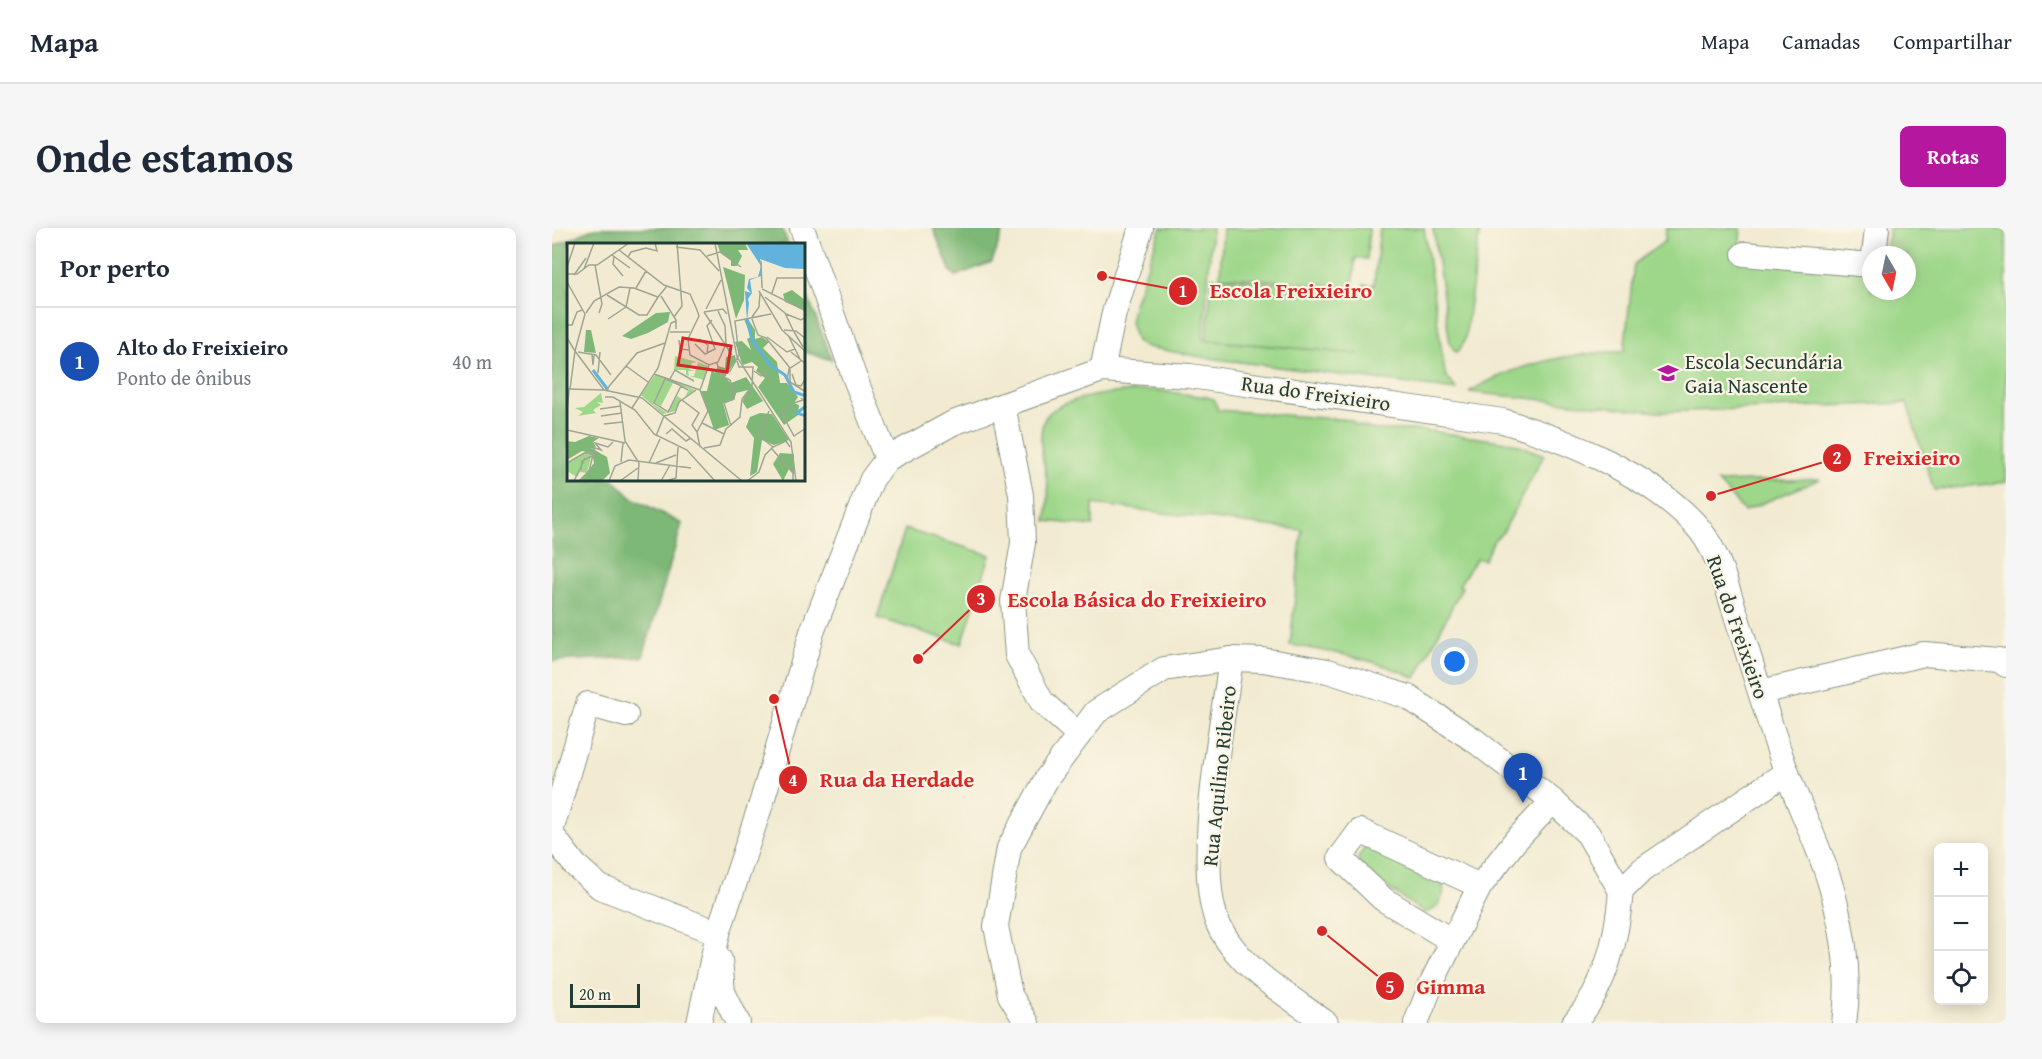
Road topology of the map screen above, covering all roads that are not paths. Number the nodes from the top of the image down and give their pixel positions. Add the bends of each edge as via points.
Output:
1 (802, 228) edge
2 (1141, 228) edge
3 (1876, 228) edge
4 (1875, 246) edge
5 (1744, 254) dead end
6 (1862, 264) edge
7 (1102, 370) junction
8 (1003, 405) junction
9 (887, 459) junction
10 (1231, 659) junction
11 (2006, 665) edge
12 (1761, 692) junction
13 (626, 715) dead end
14 (1079, 735) junction
15 (1787, 772) junction
16 (1553, 801) junction
17 (552, 828) edge
18 (552, 835) edge
19 (1480, 886) junction
20 (1621, 891) junction
21 (718, 933) junction
22 (1452, 941) junction
23 (699, 1023) edge
24 (738, 1023) edge
25 (1027, 1023) edge
26 (1326, 1023) edge
27 (1416, 1023) edge
28 (1574, 1023) edge
29 (1844, 1023) edge

1 - 9 street
2 - 7 street via 1114,313
3 - 4 street
5 - 6 street
7 - 8 street
7 - 12 street, Rua do Freixieiro via 1190,376 1503,421 1540,432 1604,462 1670,501 1696,524 1718,561
8 - 9 street via 953,423
8 - 14 street via 1021,495 1023,543 1013,601 1017,655 1042,702
9 - 21 street via 860,504 812,632
10 - 14 street via 1164,669 1096,712
10 - 16 street via 1328,671 1408,698 1474,740
10 - 26 street, Rua Aquilino Ribeiro via 1209,834 1208,886 1220,929 1249,966
11 - 12 street via 1999,660 1924,654
12 - 15 street, Rua do Freixieiro
13 - 17 street via 588,704
14 - 25 street via 1047,778 1009,848 996,926 1010,995
15 - 20 street via 1642,870
15 - 29 street, Rua do Freixieiro via 1835,901 1846,979
16 - 19 street
16 - 20 street via 1588,834
18 - 21 street via 600,887
19 - 22 street
19 - 22 street via 1360,831 1340,858 1383,899
20 - 28 street via 1618,927 1606,968 1589,1006
21 - 23 street
21 - 24 street via 723,992
22 - 27 street

